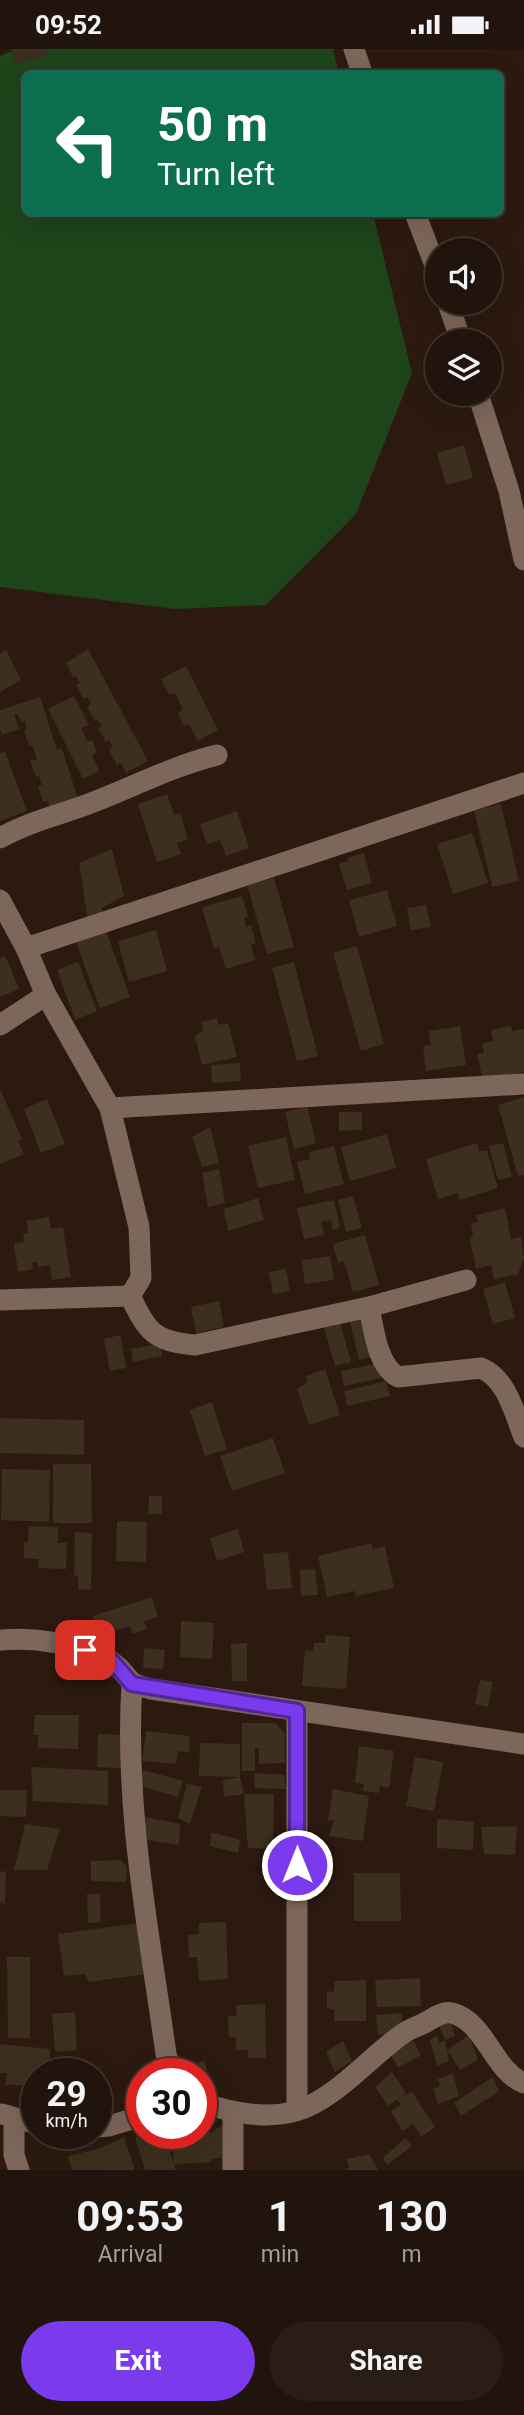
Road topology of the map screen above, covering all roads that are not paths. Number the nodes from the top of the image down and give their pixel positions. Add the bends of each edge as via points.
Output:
1 (355, 49) edge
2 (361, 70) edge
3 (417, 217) edge
4 (425, 239) edge
5 (483, 406) edge
6 (516, 489) edge
7 (524, 559) edge
8 (218, 755) dead end
9 (524, 783) edge
10 (0, 838) edge
11 (0, 900) edge
12 (26, 948) junction
13 (46, 995) junction
14 (0, 1025) edge
15 (524, 1084) edge
16 (110, 1108) junction
17 (466, 1280) dead end
18 (130, 1296) junction
19 (0, 1300) edge
20 (369, 1307) junction
21 (524, 1437) edge
22 (0, 1640) edge
23 (132, 1684) junction
24 (297, 1711) junction
25 (524, 1744) edge
26 (167, 2058) edge
27 (524, 2083) edge
28 (217, 2108) edge
29 (297, 2110) junction
30 (233, 2112) junction
31 (7, 2116) edge
32 (19, 2170) edge
33 (233, 2170) edge

1 - 2 street
3 - 4 street
5 - 6 street
6 - 7 street
8 - 10 street
9 - 12 street
11 - 12 street
12 - 13 street
13 - 14 street
13 - 16 street
15 - 16 street
16 - 18 street via 139,1227 141,1278
17 - 20 street
18 - 19 street
18 - 20 street via 144,1325 158,1337 195,1345
20 - 21 street via 389,1372 398,1377 481,1368 493,1373 502,1383
22 - 23 street via 51,1640 85,1650 112,1661
23 - 24 street
23 - 26 street via 131,1786
24 - 25 street
24 - 29 street
27 - 29 street via 505,2068 473,2027 452,2013 443,2013 405,2032 323,2098
28 - 30 street
29 - 30 street via 275,2115
30 - 33 street
31 - 32 street

